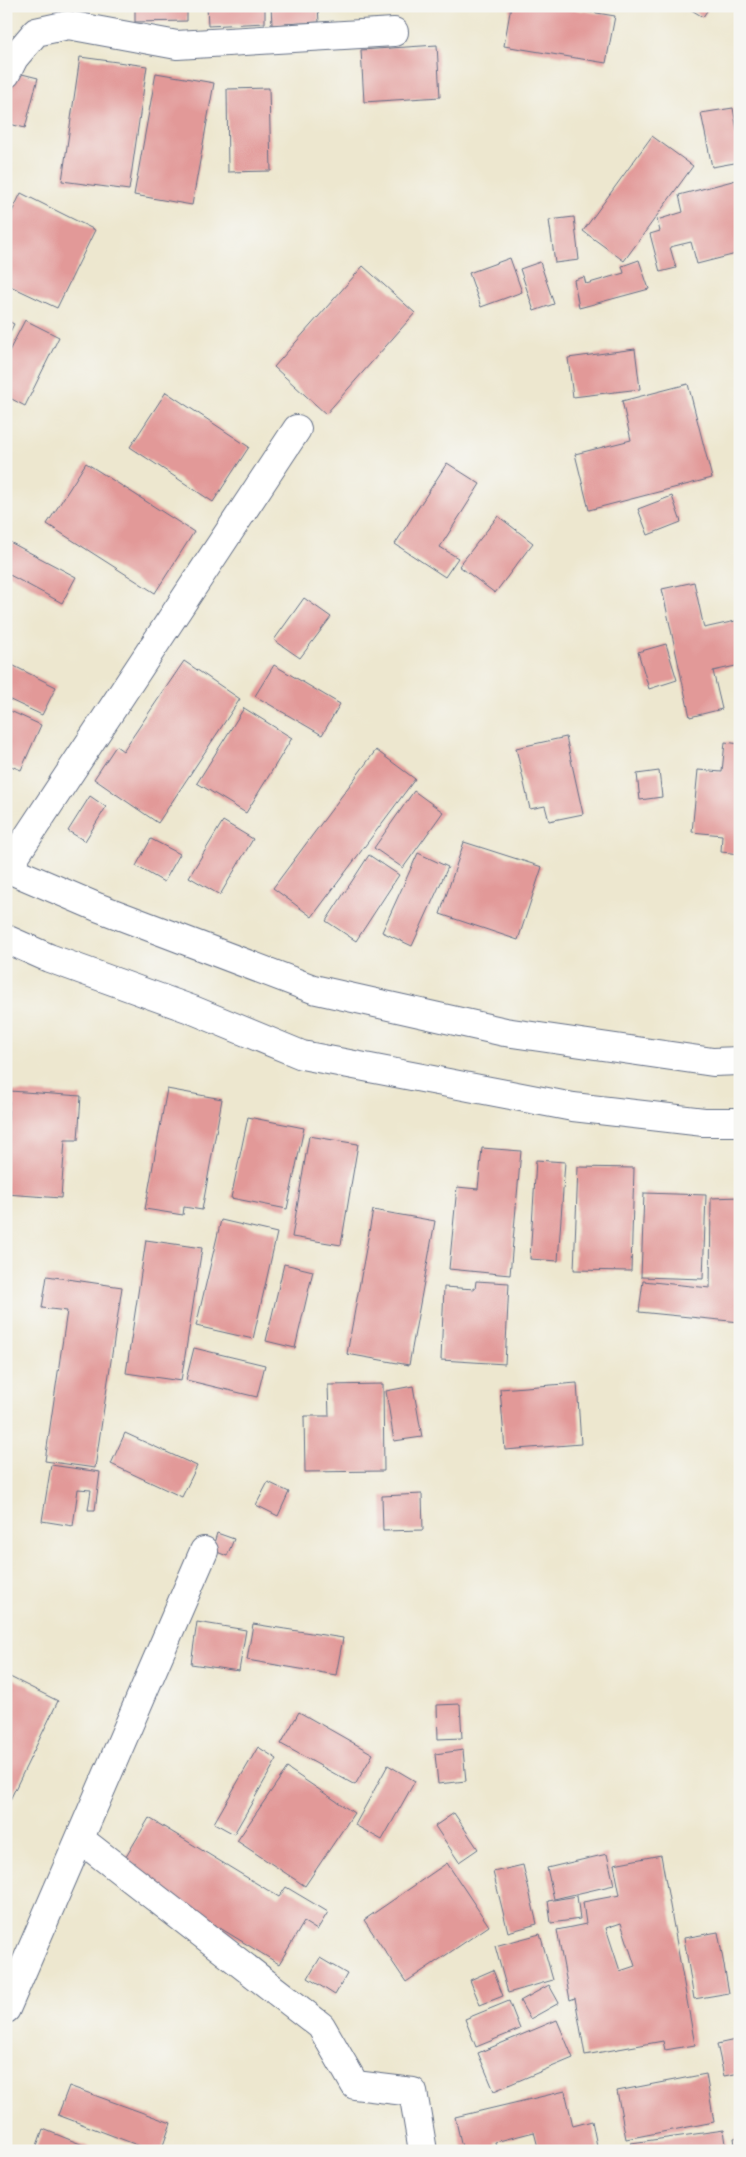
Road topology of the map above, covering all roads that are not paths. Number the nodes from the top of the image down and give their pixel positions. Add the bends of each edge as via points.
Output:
1 (394, 32) dead end
2 (6, 74) edge
3 (297, 428) dead end
4 (7, 868) edge
5 (6, 939) edge
6 (740, 1061) edge
7 (740, 1122) edge
8 (204, 1551) dead end
9 (80, 1839) junction
10 (6, 2009) edge
11 (423, 2151) edge

1 - 2 street via 177,45 68,25 36,32 14,58
3 - 4 street
4 - 6 street via 97,907 313,988 505,1032 713,1062
5 - 7 street via 302,1055 572,1107 704,1122
8 - 9 street
9 - 10 street
9 - 11 street via 320,2026 355,2085 413,2092

